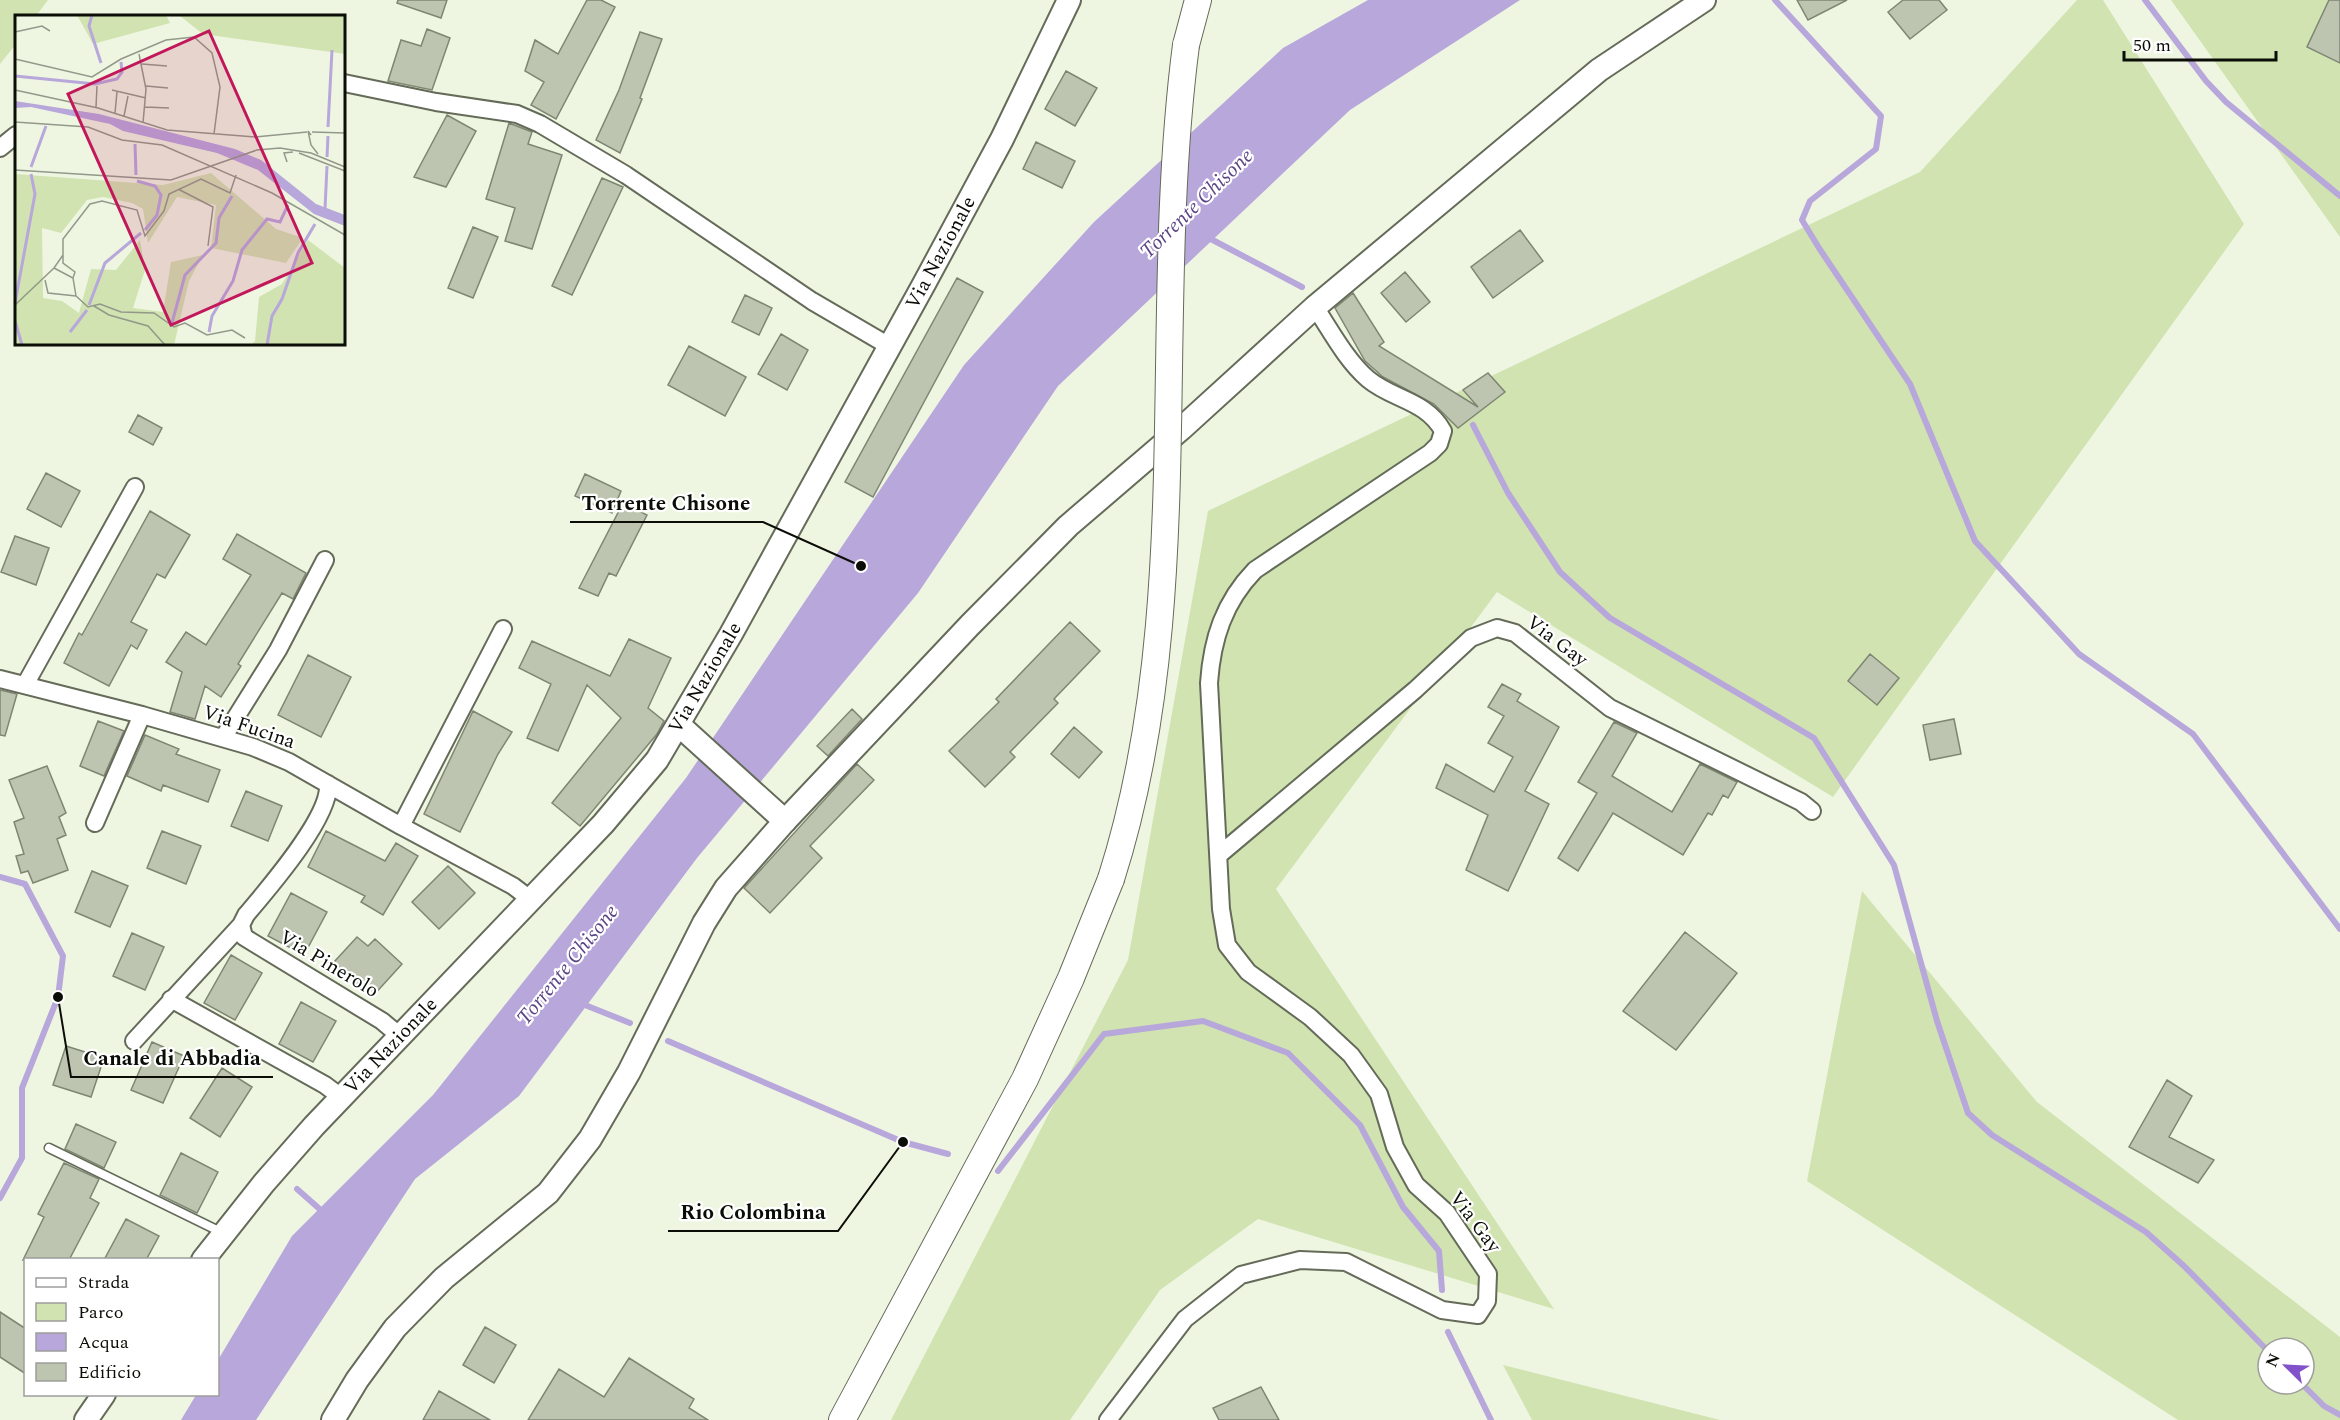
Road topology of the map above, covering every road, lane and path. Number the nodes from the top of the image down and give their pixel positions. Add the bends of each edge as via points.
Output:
1 (1069, 0) edge
2 (1198, 0) edge
3 (1704, 0) edge
4 (345, 83) edge
5 (15, 136) edge
6 (0, 148) edge
7 (1315, 307) junction
8 (889, 346) junction
9 (135, 486) dead end
10 (325, 560) dead end
11 (502, 629) dead end
12 (0, 679) edge
13 (25, 685) junction
14 (142, 715) junction
15 (679, 725) junction
16 (223, 738) junction
17 (328, 784) junction
18 (1812, 811) dead end
19 (785, 821) junction
20 (95, 823) dead end
21 (400, 826) junction
22 (1219, 855) junction
23 (530, 899) junction
24 (241, 925) junction
25 (171, 999) junction
26 (400, 1036) junction
27 (134, 1041) dead end
28 (341, 1097) junction
29 (49, 1148) dead end
30 (223, 1233) junction
31 (204, 1258) edge
32 (103, 1396) edge
33 (86, 1420) edge
34 (333, 1420) edge
35 (843, 1420) edge
36 (1108, 1420) edge

1 - 8 street, Via Nazionale via 1002,140
2 - 35 main road, bridge via 1186,45 1173,207 1162,602 1149,715 1127,828 1071,978 1025,1079
3 - 7 street via 1599,70
4 - 8 street via 517,114 540,124 626,176 812,301
5 - 6 street
7 - 19 street via 1037,556
7 - 22 street, Via Gay via 1360,372 1427,410 1443,431 1439,444 1430,453 1255,570 1230,602 1210,656
8 - 15 street, Via Nazionale
9 - 13 street
10 - 16 street via 278,651
11 - 21 street
12 - 13 street, Via Fucina
13 - 14 street, Via Fucina
14 - 16 street, Via Fucina
14 - 20 street
15 - 19 street
15 - 23 street, Via Nazionale via 626,799
16 - 17 street, Via Fucina via 289,762
17 - 21 street, Via Fucina
17 - 24 street via 325,802 290,864
18 - 22 street, Via Gay via 1801,802 1610,708 1525,640 1497,628 1471,639
19 - 34 street via 726,888 704,923 629,1072 590,1139 548,1193 444,1278 395,1328
21 - 23 street, Via Fucina via 513,886
22 - 36 street, Via Gay via 1227,945 1248,972 1310,1017 1351,1055 1379,1094 1395,1147 1416,1185 1447,1213 1488,1274 1487,1301 1478,1315 1442,1310 1346,1262 1300,1260 1241,1275 1185,1319
23 - 26 street, Via Nazionale
24 - 25 street
24 - 26 street, Via Pinerolo via 244,937 382,1021
25 - 27 street
25 - 28 street
26 - 28 street, Via Nazionale
28 - 30 street, Via Nazionale
29 - 30 lane
30 - 31 street, Via Nazionale
32 - 33 street

